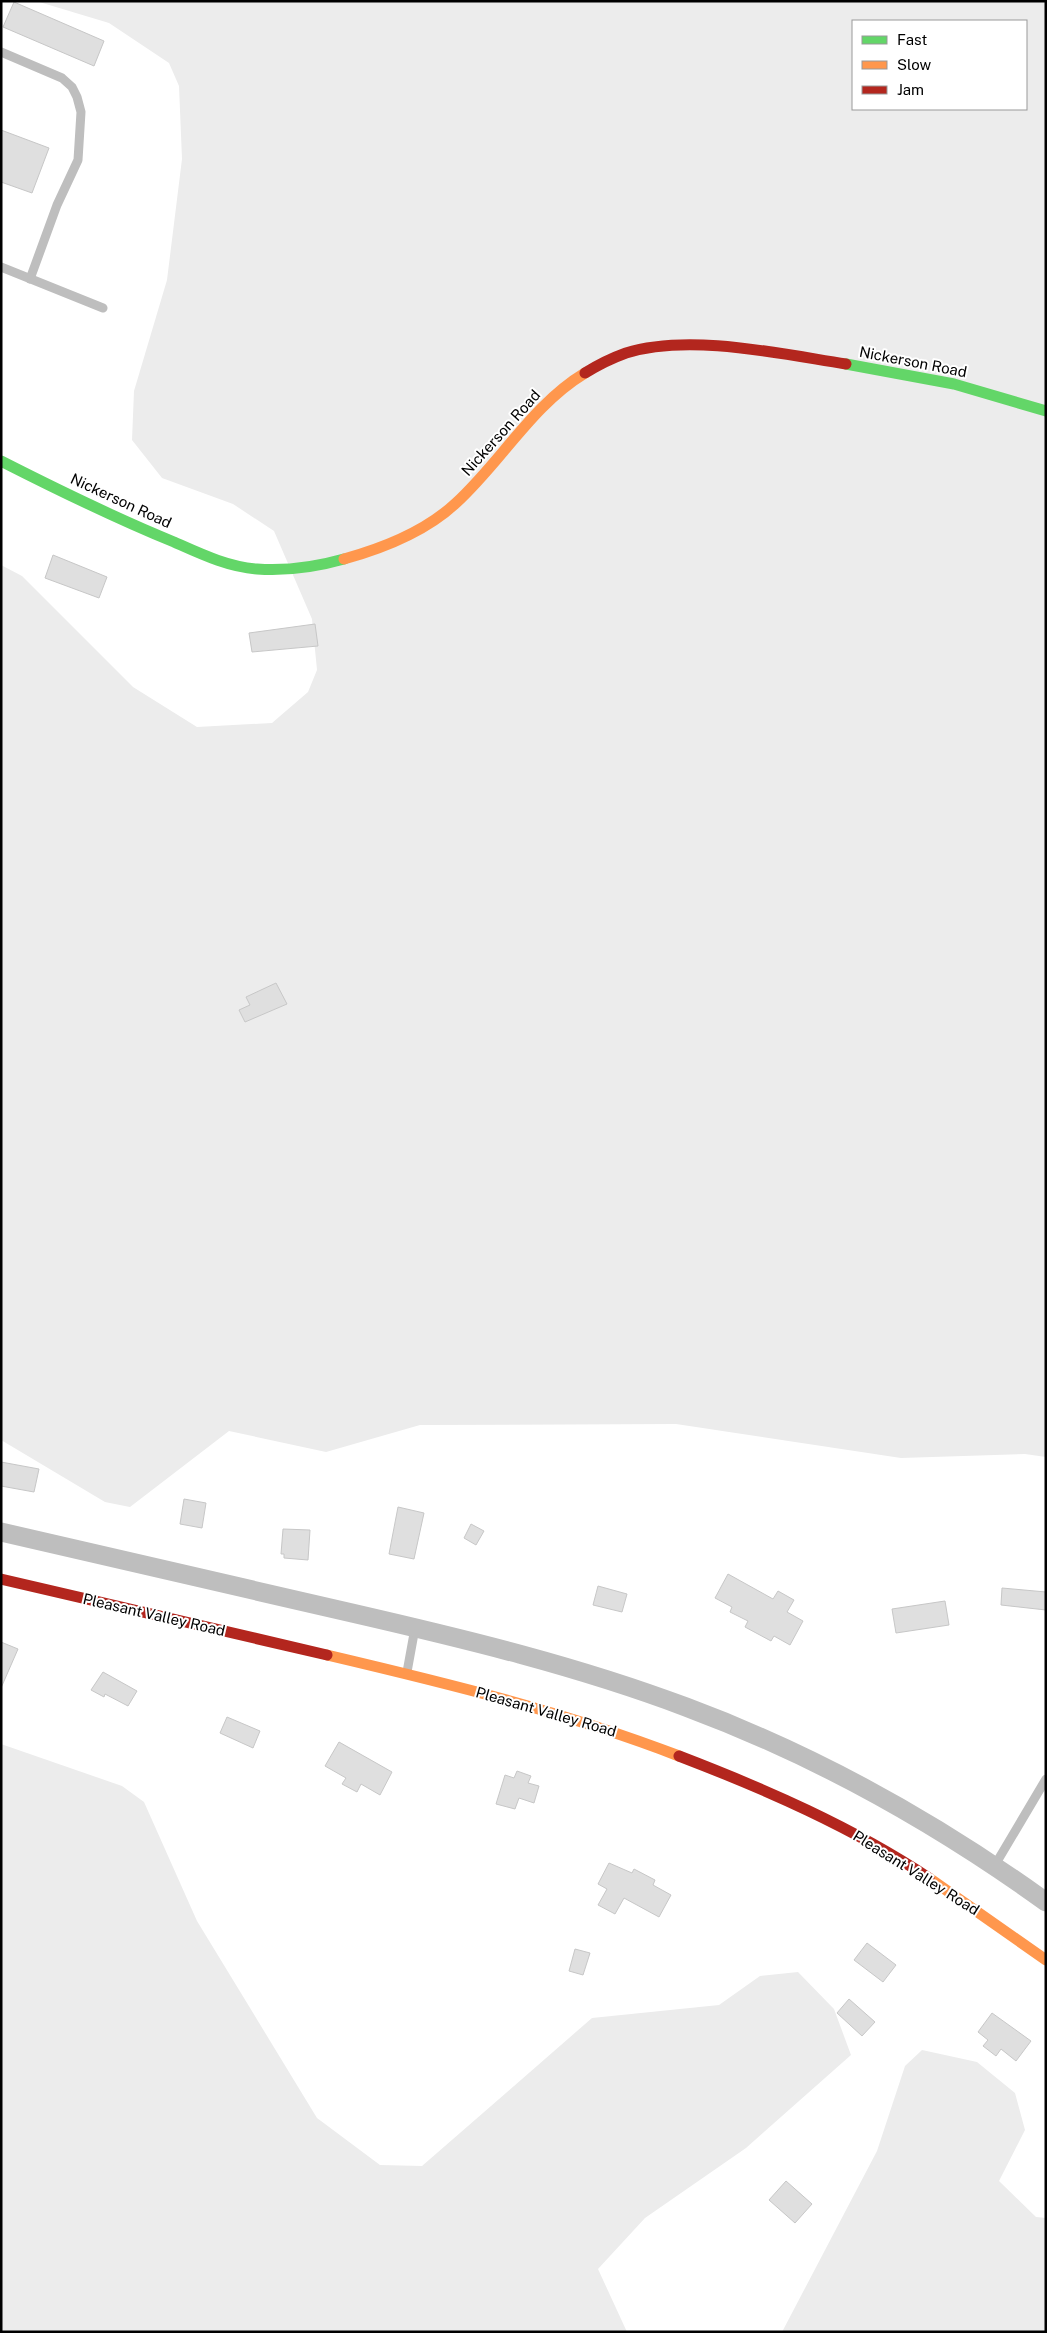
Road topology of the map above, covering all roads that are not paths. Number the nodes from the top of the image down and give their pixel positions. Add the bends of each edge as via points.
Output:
1 (1, 52) edge
2 (1, 267) edge
3 (30, 279) junction
4 (103, 308) dead end
5 (1046, 411) edge
6 (1, 461) edge
7 (1, 1532) edge
8 (1, 1579) edge
9 (416, 1628) junction
10 (407, 1674) junction
11 (1046, 1779) edge
12 (995, 1865) junction
13 (1046, 1902) edge
14 (1046, 1960) edge

1 - 3 lane via 62,78 72,87 81,112 78,160 57,205
2 - 3 lane
3 - 4 lane
5 - 6 street, Nickerson Road via 888,370 783,355 687,345 628,352 582,374 561,389 542,406 473,486 429,524 387,544 334,563 276,570 250,569 210,557
7 - 9 street
8 - 10 street, Pleasant Valley Road
9 - 10 lane
9 - 12 street via 594,1675 772,1742 855,1783
10 - 14 street, Pleasant Valley Road via 617,1732 734,1776 825,1818 905,1862
11 - 12 lane
12 - 13 street

